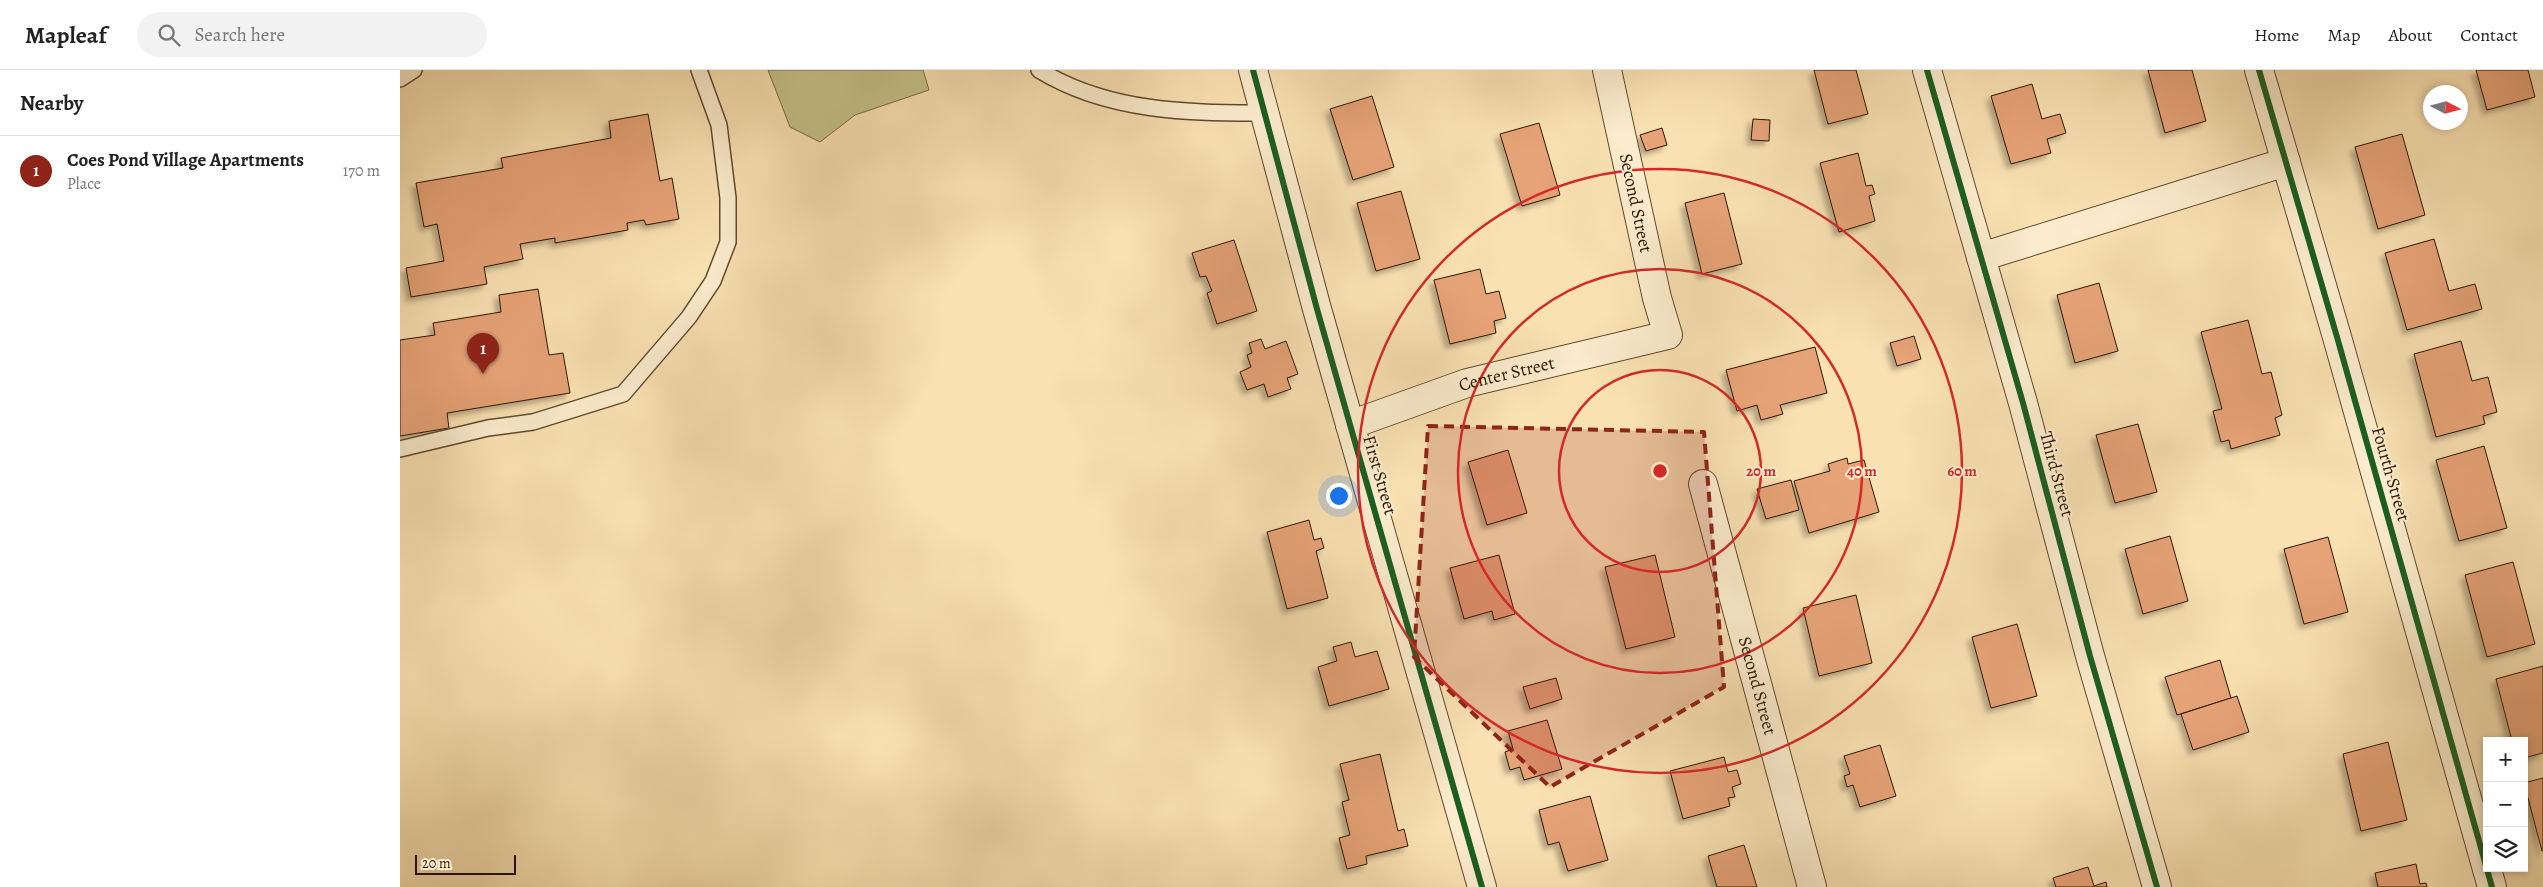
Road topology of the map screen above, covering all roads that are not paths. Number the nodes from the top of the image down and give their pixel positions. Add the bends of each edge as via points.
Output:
1 (414, 70) edge
2 (699, 70) edge
3 (1039, 70) edge
4 (1253, 70) edge
5 (1607, 70) edge
6 (1927, 70) edge
7 (2259, 70) edge
8 (400, 79) edge
9 (1265, 113) junction
10 (2286, 162) junction
11 (1981, 257) junction
12 (1668, 335) joint
13 (1350, 425) junction
14 (400, 448) edge
15 (1703, 484) dead end
16 (1482, 887) edge
17 (1812, 887) edge
18 (2157, 887) edge
19 (2492, 887) edge

1 - 8 lane
2 - 14 lane via 718,125 728,198 728,242 713,282 689,317 623,394 533,422 488,428
3 - 9 lane via 1067,85 1134,105 1200,113
4 - 9 street, First Street
5 - 12 street, Second Street
6 - 11 street, Third Street
7 - 10 street, Fourth Street
9 - 13 street, First Street
10 - 11 street
10 - 19 street, Fourth Street
11 - 18 street, Third Street
12 - 13 street, Center Street via 1467,383
13 - 16 street, First Street
15 - 17 street, Second Street

